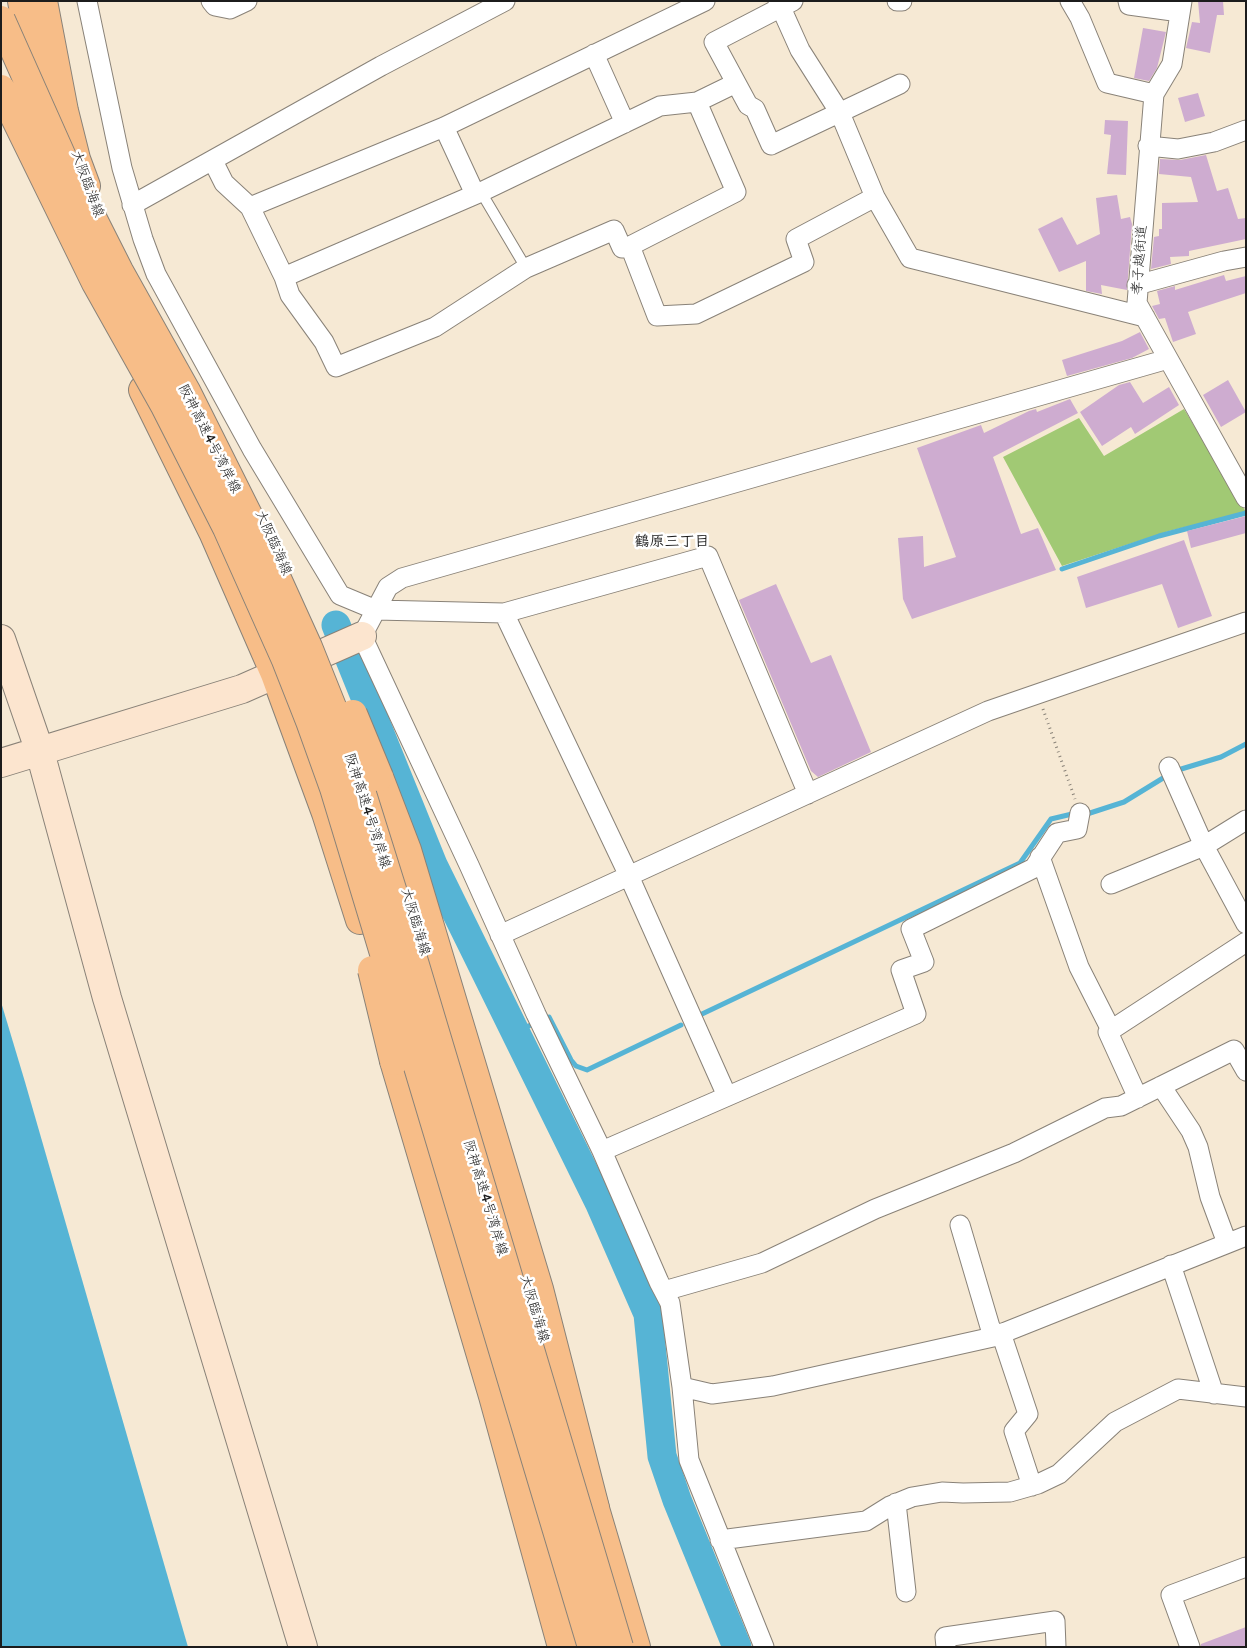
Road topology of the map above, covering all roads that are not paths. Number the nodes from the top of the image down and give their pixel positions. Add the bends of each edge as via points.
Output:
1 (86, 1) edge
2 (211, 1) edge
3 (246, 1) edge
4 (505, 1) edge
5 (705, 1) edge
6 (897, 1) edge
7 (902, 1) edge
8 (1070, 1) edge
9 (1128, 1) edge
10 (784, 3) edge
11 (1181, 7) edge
12 (27, 8) edge
13 (594, 54) junction
14 (736, 83) junction
15 (900, 84) dead end
16 (1, 89) edge
17 (1154, 94) junction
18 (697, 102) junction
19 (840, 113) junction
20 (1, 120) edge
21 (625, 123) junction
22 (444, 128) junction
23 (1246, 130) edge
24 (1148, 146) junction
25 (212, 161) junction
26 (478, 193) junction
27 (875, 197) junction
28 (132, 205) junction
29 (250, 207) junction
30 (73, 230) junction
31 (630, 246) junction
32 (1246, 257) edge
33 (526, 268) junction
34 (284, 277) junction
35 (1137, 284) junction
36 (1144, 317) junction
37 (1168, 359) junction
38 (186, 392) junction
39 (1246, 498) edge
40 (227, 528) junction
41 (376, 610) junction
42 (504, 613) junction
43 (1246, 622) edge
44 (362, 636) junction
45 (1, 639) edge
46 (320, 655) junction
47 (275, 674) junction
48 (40, 752) junction
49 (1, 763) edge
50 (1169, 767) dead end
51 (808, 794) junction
52 (1080, 813) road end
53 (1246, 820) edge
54 (1204, 846) junction
55 (1040, 858) junction
56 (629, 876) junction
57 (1111, 884) dead end
58 (1246, 924) edge
59 (500, 935) junction
60 (1246, 942) edge
61 (1111, 1030) junction
62 (1246, 1071) edge
63 (1161, 1086) junction
64 (727, 1096) junction
65 (1138, 1098) junction
66 (602, 1151) junction
67 (960, 1225) dead end
68 (1241, 1239) edge
69 (1170, 1265) junction
70 (664, 1291) junction
71 (997, 1335) junction
72 (682, 1386) junction
73 (1214, 1394) junction
74 (1246, 1397) edge
75 (1032, 1486) junction
76 (896, 1503) junction
77 (595, 1508) junction
78 (720, 1540) junction
79 (1246, 1567) edge
80 (906, 1592) dead end
81 (303, 1647) edge
82 (562, 1647) edge
83 (577, 1647) edge
84 (592, 1647) edge
85 (619, 1647) edge
86 (636, 1647) edge
87 (764, 1647) edge
88 (946, 1647) edge
89 (1056, 1647) edge
90 (1190, 1647) edge

1 - 28 street
2 - 3 street via 215,6 230,9
4 - 25 street
5 - 13 street
6 - 7 street
8 - 17 street via 1107,83
9 - 11 street via 1129,5
10 - 14 street via 714,42
10 - 19 street via 800,50
11 - 17 street, 孝子越街道 via 1172,64
12 - 30 main road, 大阪臨海線 via 46,129
12 - 38 main road, 阪神高速4号湾岸線, bridge via 66,166
12 - 46 main road, 大阪臨海線 via 64,111 92,203 135,289 257,506
13 - 21 street
13 - 22 street
14 - 18 street
14 - 19 street via 748,105 755,109 771,145
15 - 19 street
16 - 40 main road, 阪神高速4号湾岸線, bridge via 96,283 165,406
17 - 24 street, 孝子越街道
18 - 21 street via 660,106
18 - 31 street via 736,192
19 - 27 street
20 - 30 street
21 - 26 street
22 - 26 street
22 - 29 street
23 - 24 street via 1214,142 1178,149
24 - 35 street, 孝子越街道
25 - 28 street
25 - 29 street via 224,183
26 - 33 lane
26 - 34 street
27 - 31 street via 796,239 804,262 696,314 657,316
27 - 36 street via 910,258
28 - 41 street via 160,282 271,483 340,596
29 - 34 street
30 - 47 main road, 大阪臨海線 via 124,349 213,532
31 - 33 street via 622,248 614,230
32 - 35 street
33 - 34 street via 435,327 336,367 324,342 290,295
35 - 36 street, 孝子越街道 via 1137,303
36 - 37 street, 孝子越街道
37 - 39 street, 孝子越街道
37 - 41 street via 402,578 388,587
38 - 77 main road, bridge via 296,588 339,678 407,850 539,1289
38 - 85 main road, 阪神高速4号湾岸線, bridge via 279,580 318,671 358,781
40 - 82 main road, bridge via 318,772 346,868 394,1061 490,1386
40 - 84 main road, 阪神高速4号湾岸線, bridge via 286,660 334,788
41 - 42 street
41 - 44 street
42 - 51 street via 708,556
42 - 56 street
43 - 51 street via 988,712
44 - 46 street
44 - 59 street
45 - 48 street
46 - 47 street
46 - 77 main road, 大阪臨海線 via 382,815
47 - 48 street via 242,688
47 - 83 main road, 大阪臨海線 via 326,812 405,1061
48 - 49 street
48 - 81 street via 107,998
50 - 54 street
51 - 56 street
52 - 55 street via 1078,829 1056,833
53 - 54 street
54 - 57 street
54 - 58 street
55 - 61 street via 1079,967
55 - 64 street via 1034,868 911,929 924,962 901,970 916,1014
56 - 59 street
56 - 64 street
59 - 66 street
60 - 61 street
61 - 65 street via 1108,1032
62 - 63 street via 1234,1050
63 - 65 street
63 - 68 street via 1191,1131 1210,1197
64 - 66 street
65 - 70 street via 1121,1106 1105,1108 1014,1152 874,1209 762,1263
66 - 70 street
67 - 71 street
68 - 69 street
69 - 71 street
69 - 73 street
70 - 72 street via 670,1303
71 - 72 street via 773,1386 712,1394
71 - 75 street via 1028,1414 1014,1431
72 - 78 street via 689,1460
73 - 74 street
73 - 75 street via 1178,1389 1114,1422 1060,1474
75 - 76 street via 1010,1492 942,1492
76 - 78 street via 866,1520
76 - 80 street
77 - 86 main road, 大阪臨海線
78 - 87 street
79 - 90 street via 1171,1595
88 - 89 street via 945,1637 1055,1621

